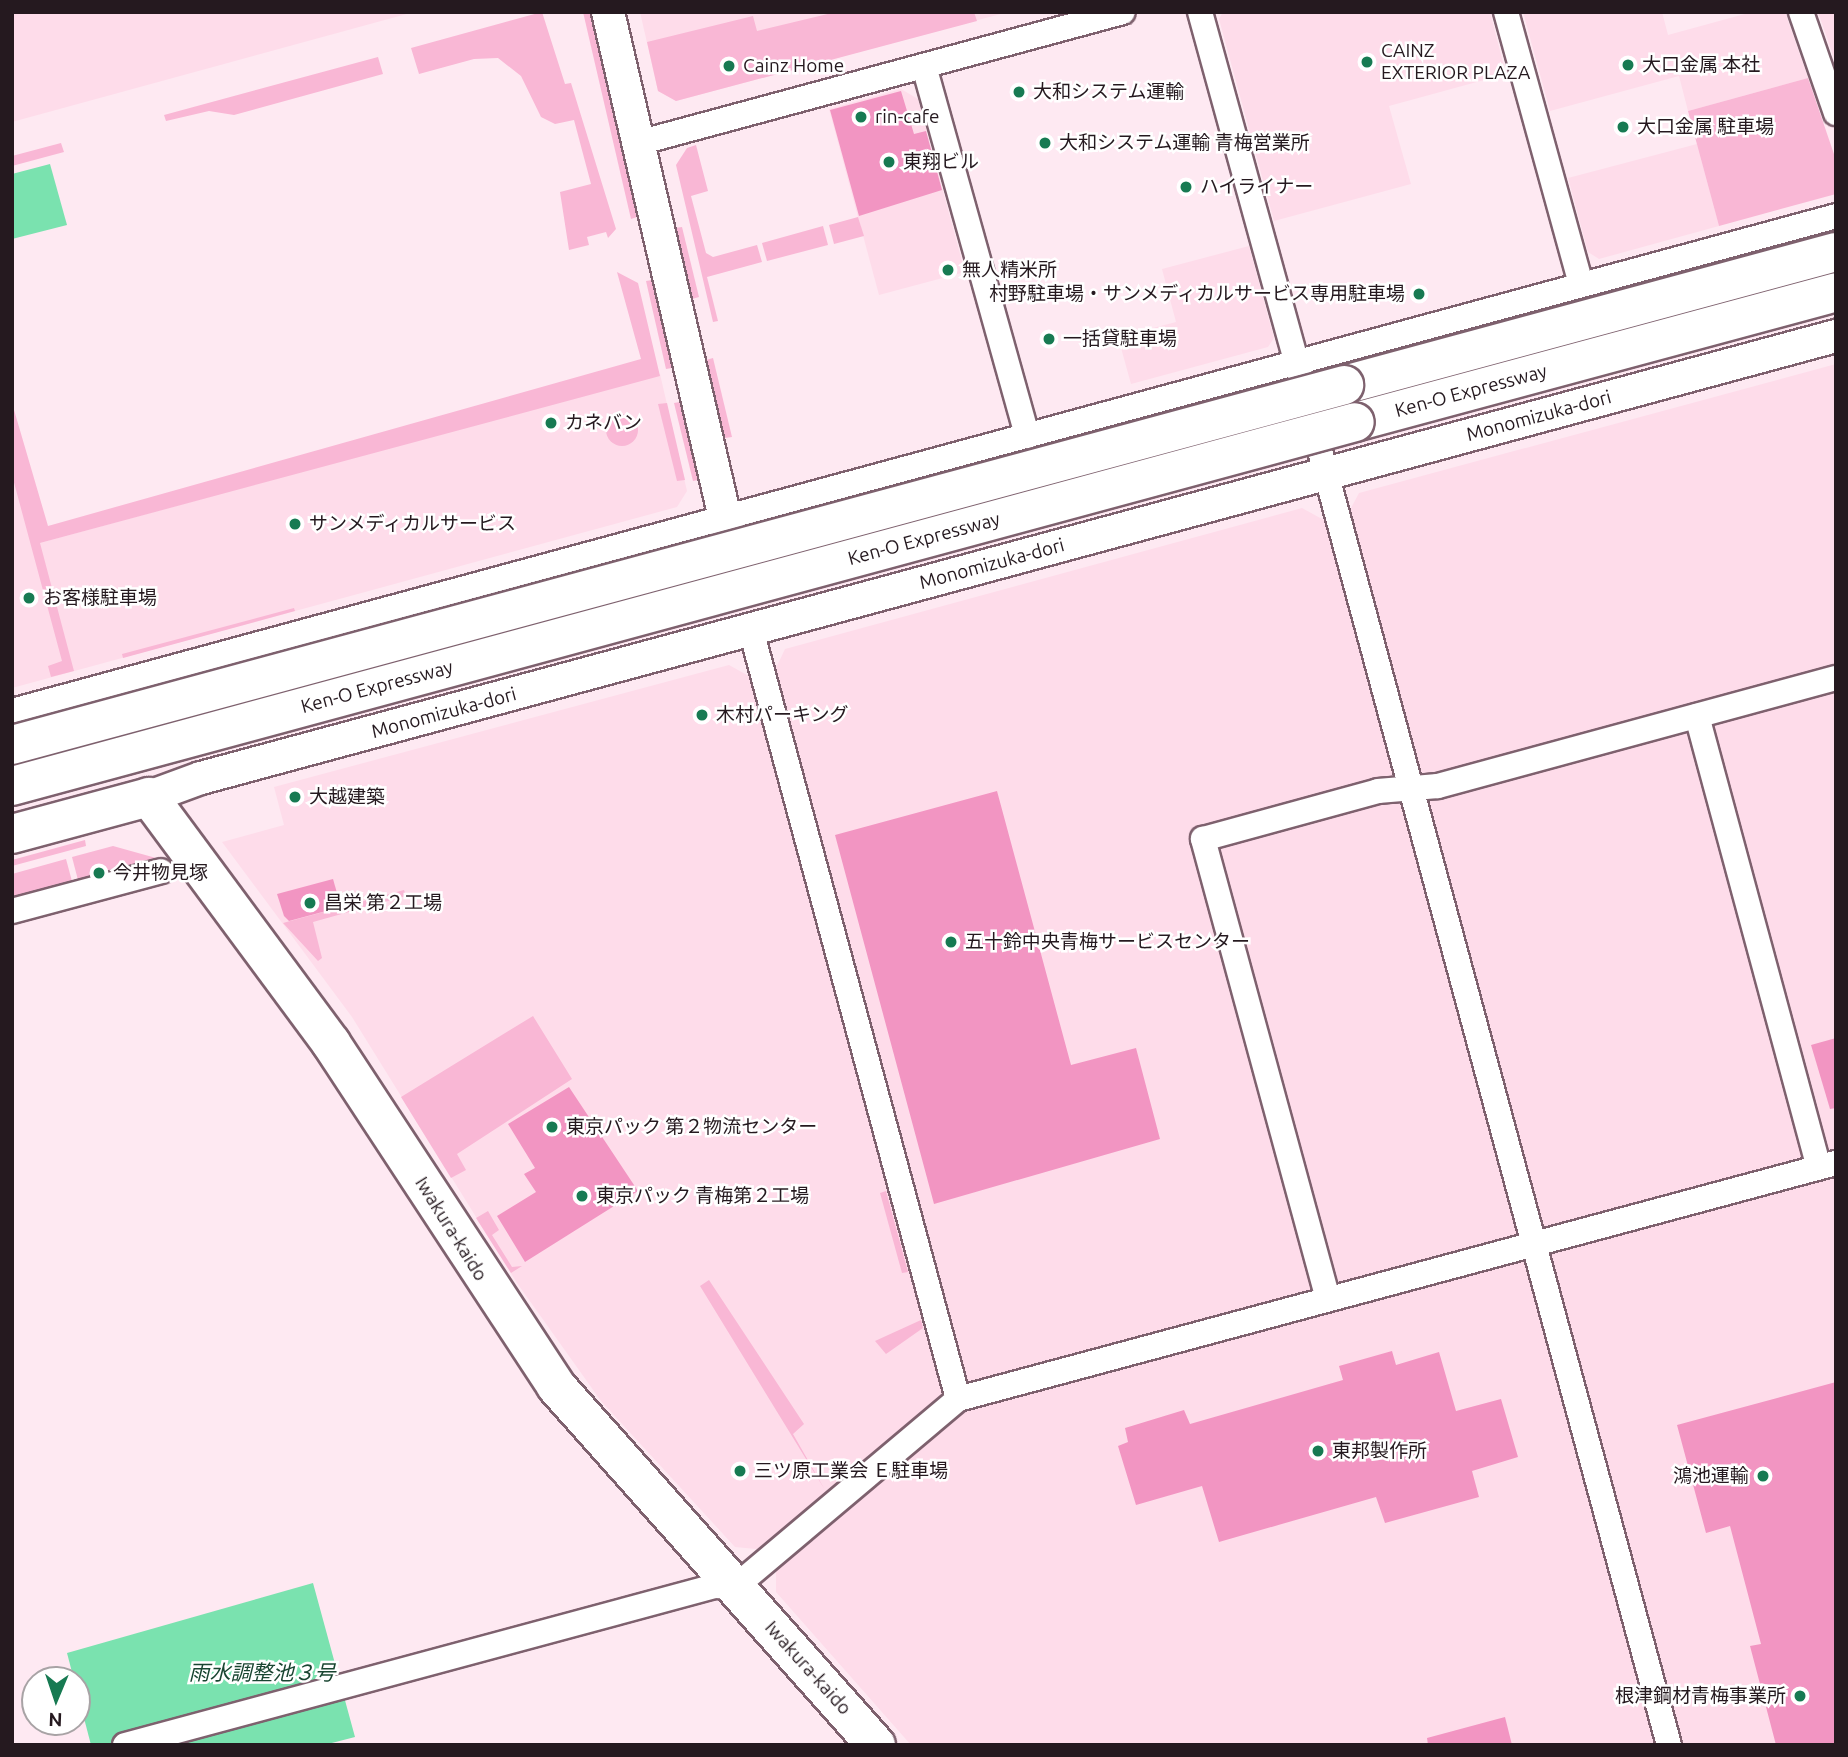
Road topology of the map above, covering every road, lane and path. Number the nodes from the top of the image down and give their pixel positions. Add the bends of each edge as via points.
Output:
1 (608, 12) edge
2 (1122, 12) edge
3 (1200, 12) edge
4 (1506, 12) edge
5 (1801, 12) edge
6 (924, 66) junction
7 (1836, 113) edge
8 (638, 143) junction
9 (1836, 216) edge
10 (1836, 252) edge
11 (1581, 285) junction
12 (1836, 292) edge
13 (1836, 336) edge
14 (1297, 363) junction
15 (1027, 436) junction
16 (1326, 474) junction
17 (725, 518) junction
18 (751, 630) junction
19 (1836, 678) edge
20 (12, 711) edge
21 (1697, 716) junction
22 (12, 745) edge
23 (12, 786) edge
24 (1407, 789) junction
25 (149, 797) junction
26 (12, 834) edge
27 (161, 871) dead end
28 (12, 911) edge
29 (1828, 1165) edge
30 (1533, 1243) junction
31 (1328, 1299) junction
32 (958, 1399) junction
33 (735, 1587) junction
34 (125, 1745) edge
35 (876, 1745) edge
36 (1669, 1745) edge

1 - 8 street
2 - 6 street
3 - 14 street
4 - 11 street
5 - 7 street
6 - 8 street
6 - 15 street
8 - 17 street
9 - 11 street
10 - 22 main road, Ken-O Expressway, bridge
11 - 14 street
12 - 23 main road, Ken-O Expressway, bridge
13 - 16 street, Monomizuka-dori
14 - 15 street
14 - 16 street
15 - 17 street
16 - 18 street, Monomizuka-dori
16 - 24 street
17 - 18 street
17 - 20 street
18 - 25 street, Monomizuka-dori via 201,778
18 - 32 street
19 - 21 street
21 - 24 street via 1438,786
21 - 29 street
24 - 30 street
24 - 31 street via 1378,791 1203,839
25 - 26 main road
25 - 33 main road, Iwakura-kaido via 331,1043 533,1356
27 - 28 street
29 - 30 street
30 - 31 street
30 - 36 street
31 - 32 street
32 - 33 street
33 - 34 street via 715,1586
33 - 35 main road, Iwakura-kaido

